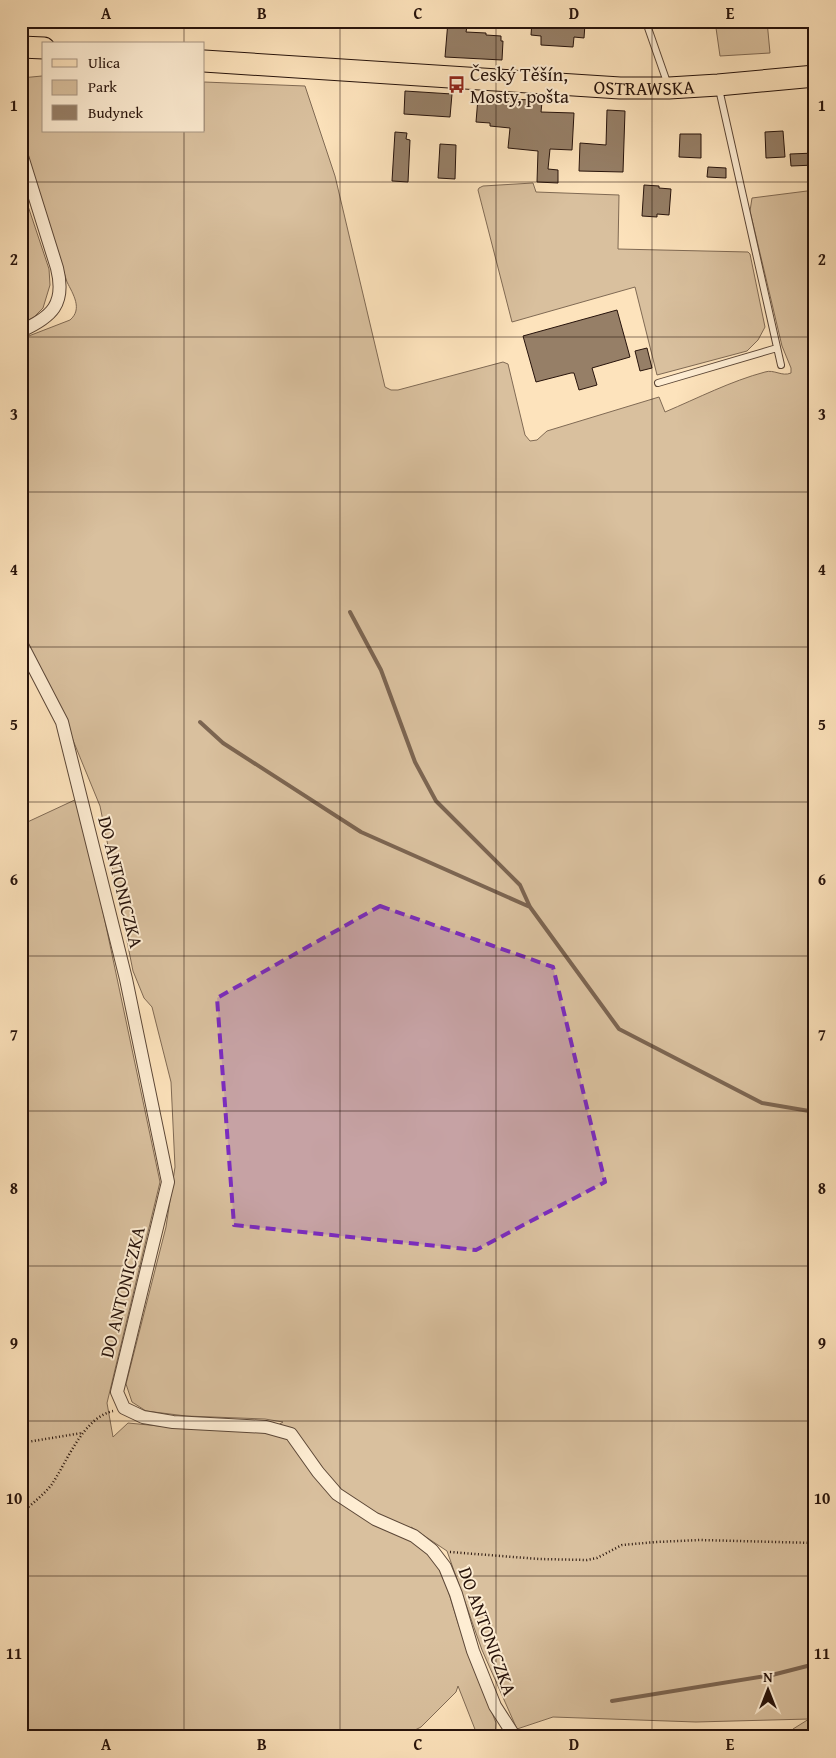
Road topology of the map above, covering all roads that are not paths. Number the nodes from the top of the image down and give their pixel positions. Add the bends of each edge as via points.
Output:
1 (643, 21) edge
2 (21, 47) edge
3 (42, 48) edge
4 (205, 60) edge
5 (815, 76) edge
6 (718, 85) junction
7 (669, 88) junction
8 (21, 153) edge
9 (21, 331) edge
10 (777, 348) junction
11 (781, 365) dead end
12 (658, 383) dead end
13 (21, 643) edge
14 (515, 1737) edge

1 - 7 lane
2 - 3 main road
4 - 7 main road, OSTRAWSKA via 620,88
5 - 6 main road, OSTRAWSKA
6 - 7 main road, OSTRAWSKA
6 - 10 lane
8 - 9 street via 60,285 57,302 48,317
10 - 11 lane
10 - 12 lane
13 - 14 street, DO ANTONICZKA via 62,722 126,980 168,1182 117,1392 124,1408 143,1417 173,1422 266,1427 291,1434 336,1494 375,1519 414,1536 432,1550 452,1585 495,1706

